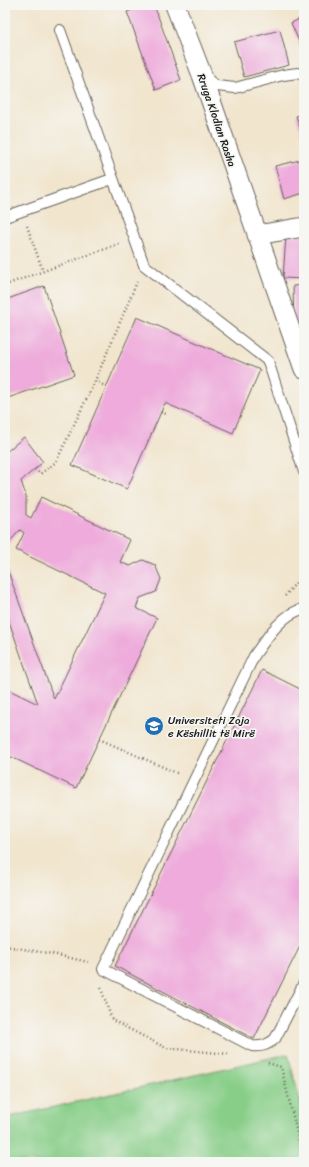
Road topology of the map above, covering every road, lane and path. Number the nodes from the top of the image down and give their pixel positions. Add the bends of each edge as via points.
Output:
1 (175, 5) edge
2 (60, 30) dead end
3 (202, 75) junction
4 (304, 76) edge
5 (112, 178) junction
6 (22, 211) junction
7 (5, 217) edge
8 (304, 227) edge
9 (257, 235) junction
10 (134, 239) junction
11 (144, 265) junction
12 (43, 271) junction
13 (5, 285) edge
14 (304, 369) edge
15 (95, 381) junction
16 (107, 387) dead end
17 (161, 412) dead end
18 (168, 415) dead end
19 (35, 469) dead end
20 (304, 472) edge
21 (304, 573) edge
22 (282, 600) dead end
23 (304, 609) edge
24 (99, 739) dead end
25 (178, 781) dead end
26 (5, 946) edge
27 (103, 969) junction
28 (304, 983) edge
29 (99, 984) dead end
30 (233, 1055) dead end
31 (267, 1063) dead end
32 (304, 1161) edge

1 - 3 street, Rruga Klodian Rasha
2 - 5 lane
3 - 4 lane via 217,86 235,88 283,75 298,73
3 - 9 street, Rruga Klodian Rasha
5 - 6 lane
5 - 10 lane
6 - 7 lane
6 - 12 path
8 - 9 street
9 - 14 street, Rruga Klodian Rasha
10 - 11 lane
10 - 12 path
11 - 15 path
11 - 20 lane via 268,361
12 - 13 path
15 - 16 path
15 - 19 path via 56,462 40,474
17 - 18 path
21 - 22 path
23 - 27 lane via 284,619 269,634 254,656
24 - 25 path via 181,774
26 - 27 path via 92,963
27 - 28 lane via 252,1046 260,1047 275,1039
29 - 30 path via 112,1020 166,1048
31 - 32 path via 281,1067

